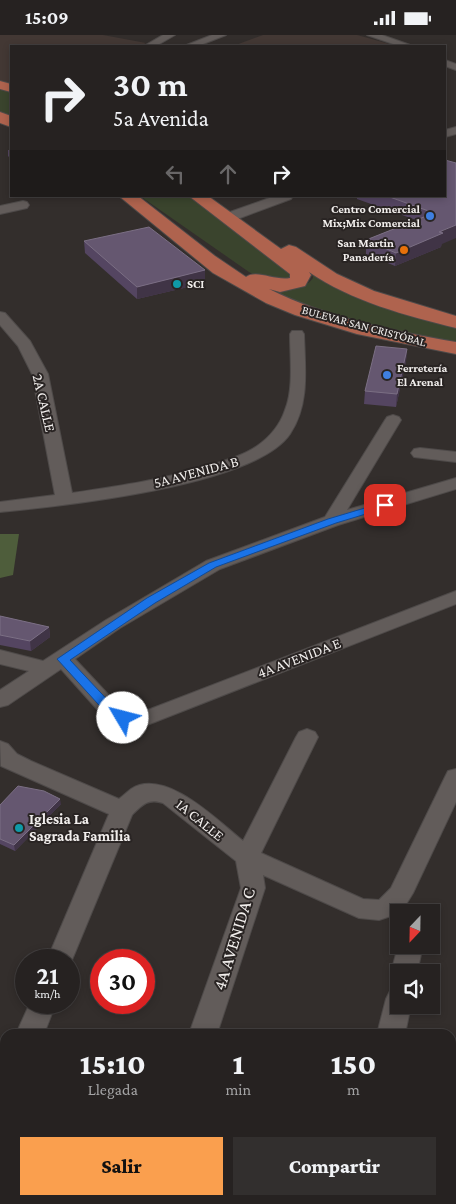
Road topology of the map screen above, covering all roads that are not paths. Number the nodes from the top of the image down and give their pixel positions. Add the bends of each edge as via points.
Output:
1 (170, 35) edge
2 (221, 35) edge
3 (372, 35) edge
4 (154, 45) edge
5 (192, 45) edge
6 (405, 45) edge
7 (128, 197) edge
8 (133, 197) edge
9 (198, 197) edge
10 (210, 197) edge
11 (284, 197) edge
12 (23, 205) dead end
13 (0, 210) edge
14 (235, 215) junction
15 (1, 319) edge
16 (456, 322) edge
17 (298, 334) dead end
18 (456, 349) edge
19 (393, 420) dead end
20 (420, 453) dead end
21 (456, 457) edge
22 (456, 483) edge
23 (64, 500) junction
24 (0, 507) edge
25 (332, 521) junction
26 (456, 597) edge
27 (0, 657) edge
28 (55, 664) junction
29 (0, 700) edge
30 (307, 737) dead end
31 (3, 761) edge
32 (456, 777) edge
33 (122, 810) junction
34 (247, 857) junction
35 (65, 949) edge
36 (38, 1014) edge
37 (396, 1014) edge
38 (32, 1029) edge
39 (205, 1029) edge
40 (392, 1029) edge

1 - 4 street
2 - 5 street
3 - 6 street
7 - 18 main road, BULEVAR SAN CRISTÓBAL via 220,269 259,291 357,327
8 - 9 main road via 245,275 280,286 298,282 297,270
10 - 14 main road, BULEVAR SAN CRISTÓBAL
11 - 14 street
12 - 13 street
14 - 16 main road, BULEVAR SAN CRISTÓBAL via 330,278 388,303
15 - 23 street, 2A CALLE via 26,344 40,375
17 - 23 street, 5A AVENIDA B via 295,408 281,435 261,451 179,479
19 - 25 street
20 - 21 street
22 - 25 street
23 - 24 street, 5A AVENIDA B
25 - 28 street via 213,565 151,600
26 - 28 street, 4A AVENIDA E via 142,720 123,718 112,712
27 - 28 street
28 - 29 street
30 - 34 street
31 - 33 street
32 - 34 street, 1A CALLE via 392,906 377,911 359,908
33 - 34 street, 1A CALLE via 140,794 156,792 171,797
33 - 35 street
34 - 39 street, 4A AVENIDA C via 253,888
36 - 38 street
37 - 40 street

